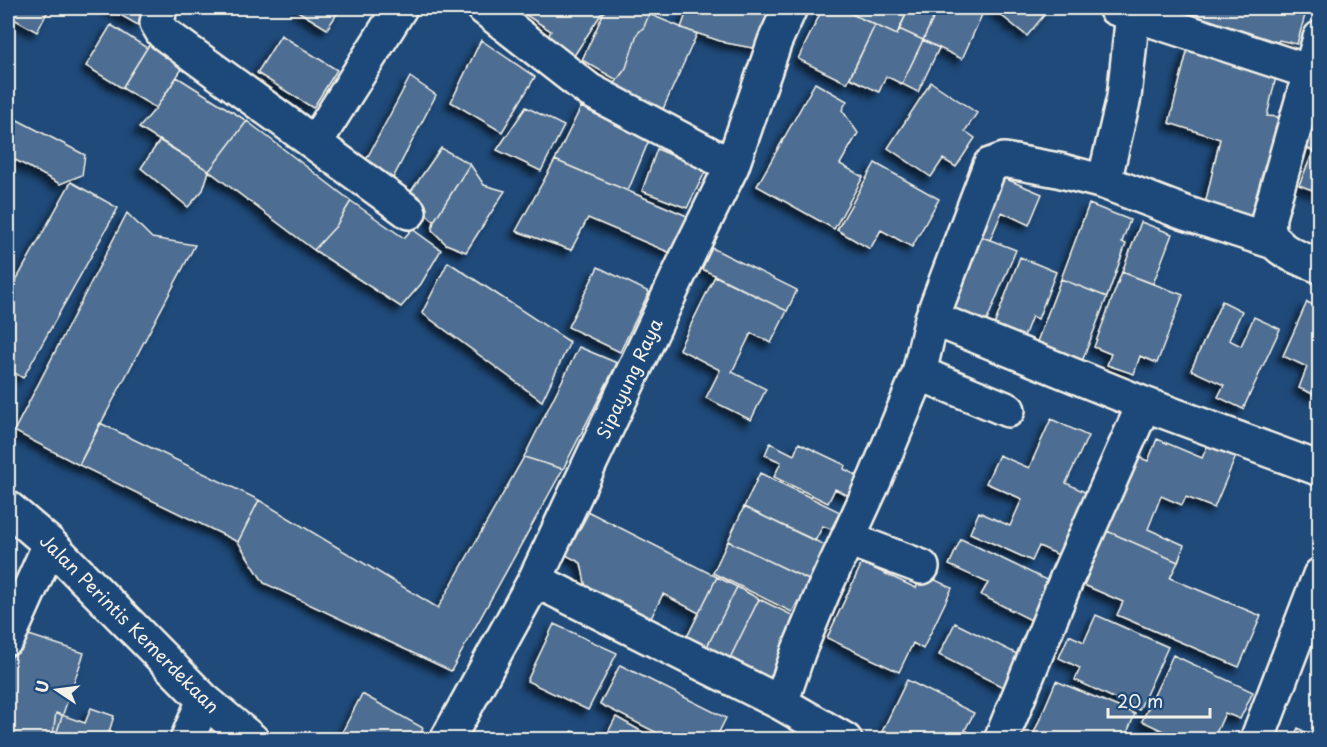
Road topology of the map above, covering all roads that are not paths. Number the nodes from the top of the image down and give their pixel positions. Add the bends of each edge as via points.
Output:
1 (160, 8) edge
2 (400, 8) edge
3 (484, 8) edge
4 (790, 8) edge
5 (1128, 10) edge
6 (1320, 38) edge
7 (1310, 72) junction
8 (315, 143) junction
9 (732, 166) junction
10 (1104, 182) junction
11 (409, 212) dead end
12 (1276, 243) junction
13 (1320, 266) edge
14 (932, 318) junction
15 (919, 373) junction
16 (1144, 404) junction
17 (1008, 411) dead end
18 (1320, 470) edge
19 (8, 508) edge
20 (848, 539) junction
21 (50, 544) junction
22 (922, 567) dead end
23 (1320, 575) edge
24 (535, 580) junction
25 (8, 638) edge
26 (204, 700) junction
27 (781, 704) junction
28 (187, 740) edge
29 (252, 740) edge
30 (447, 740) edge
31 (845, 740) edge
32 (1001, 740) edge
33 (1257, 740) edge

1 - 8 street via 158,23 163,33
2 - 8 street
3 - 9 street via 589,90
4 - 9 street, Sipayung Raya
5 - 7 street
5 - 10 street via 1124,97
6 - 7 street
7 - 12 street via 1269,217 1269,232
8 - 11 street
9 - 24 street, Sipayung Raya
10 - 12 street
10 - 14 street via 1004,160 990,165
12 - 13 street via 1288,253
14 - 15 street
14 - 16 street
15 - 17 street
15 - 20 street
16 - 18 street
16 - 32 street via 1066,578
19 - 21 street, Jalan Perintis Kemerdekaan
20 - 22 street
20 - 27 street via 799,650
21 - 25 street
21 - 26 street, Jalan Perintis Kemerdekaan
23 - 33 street
24 - 27 street
24 - 30 street, Sipayung Raya
26 - 28 street
26 - 29 street, Jalan Perintis Kemerdekaan
27 - 31 street

